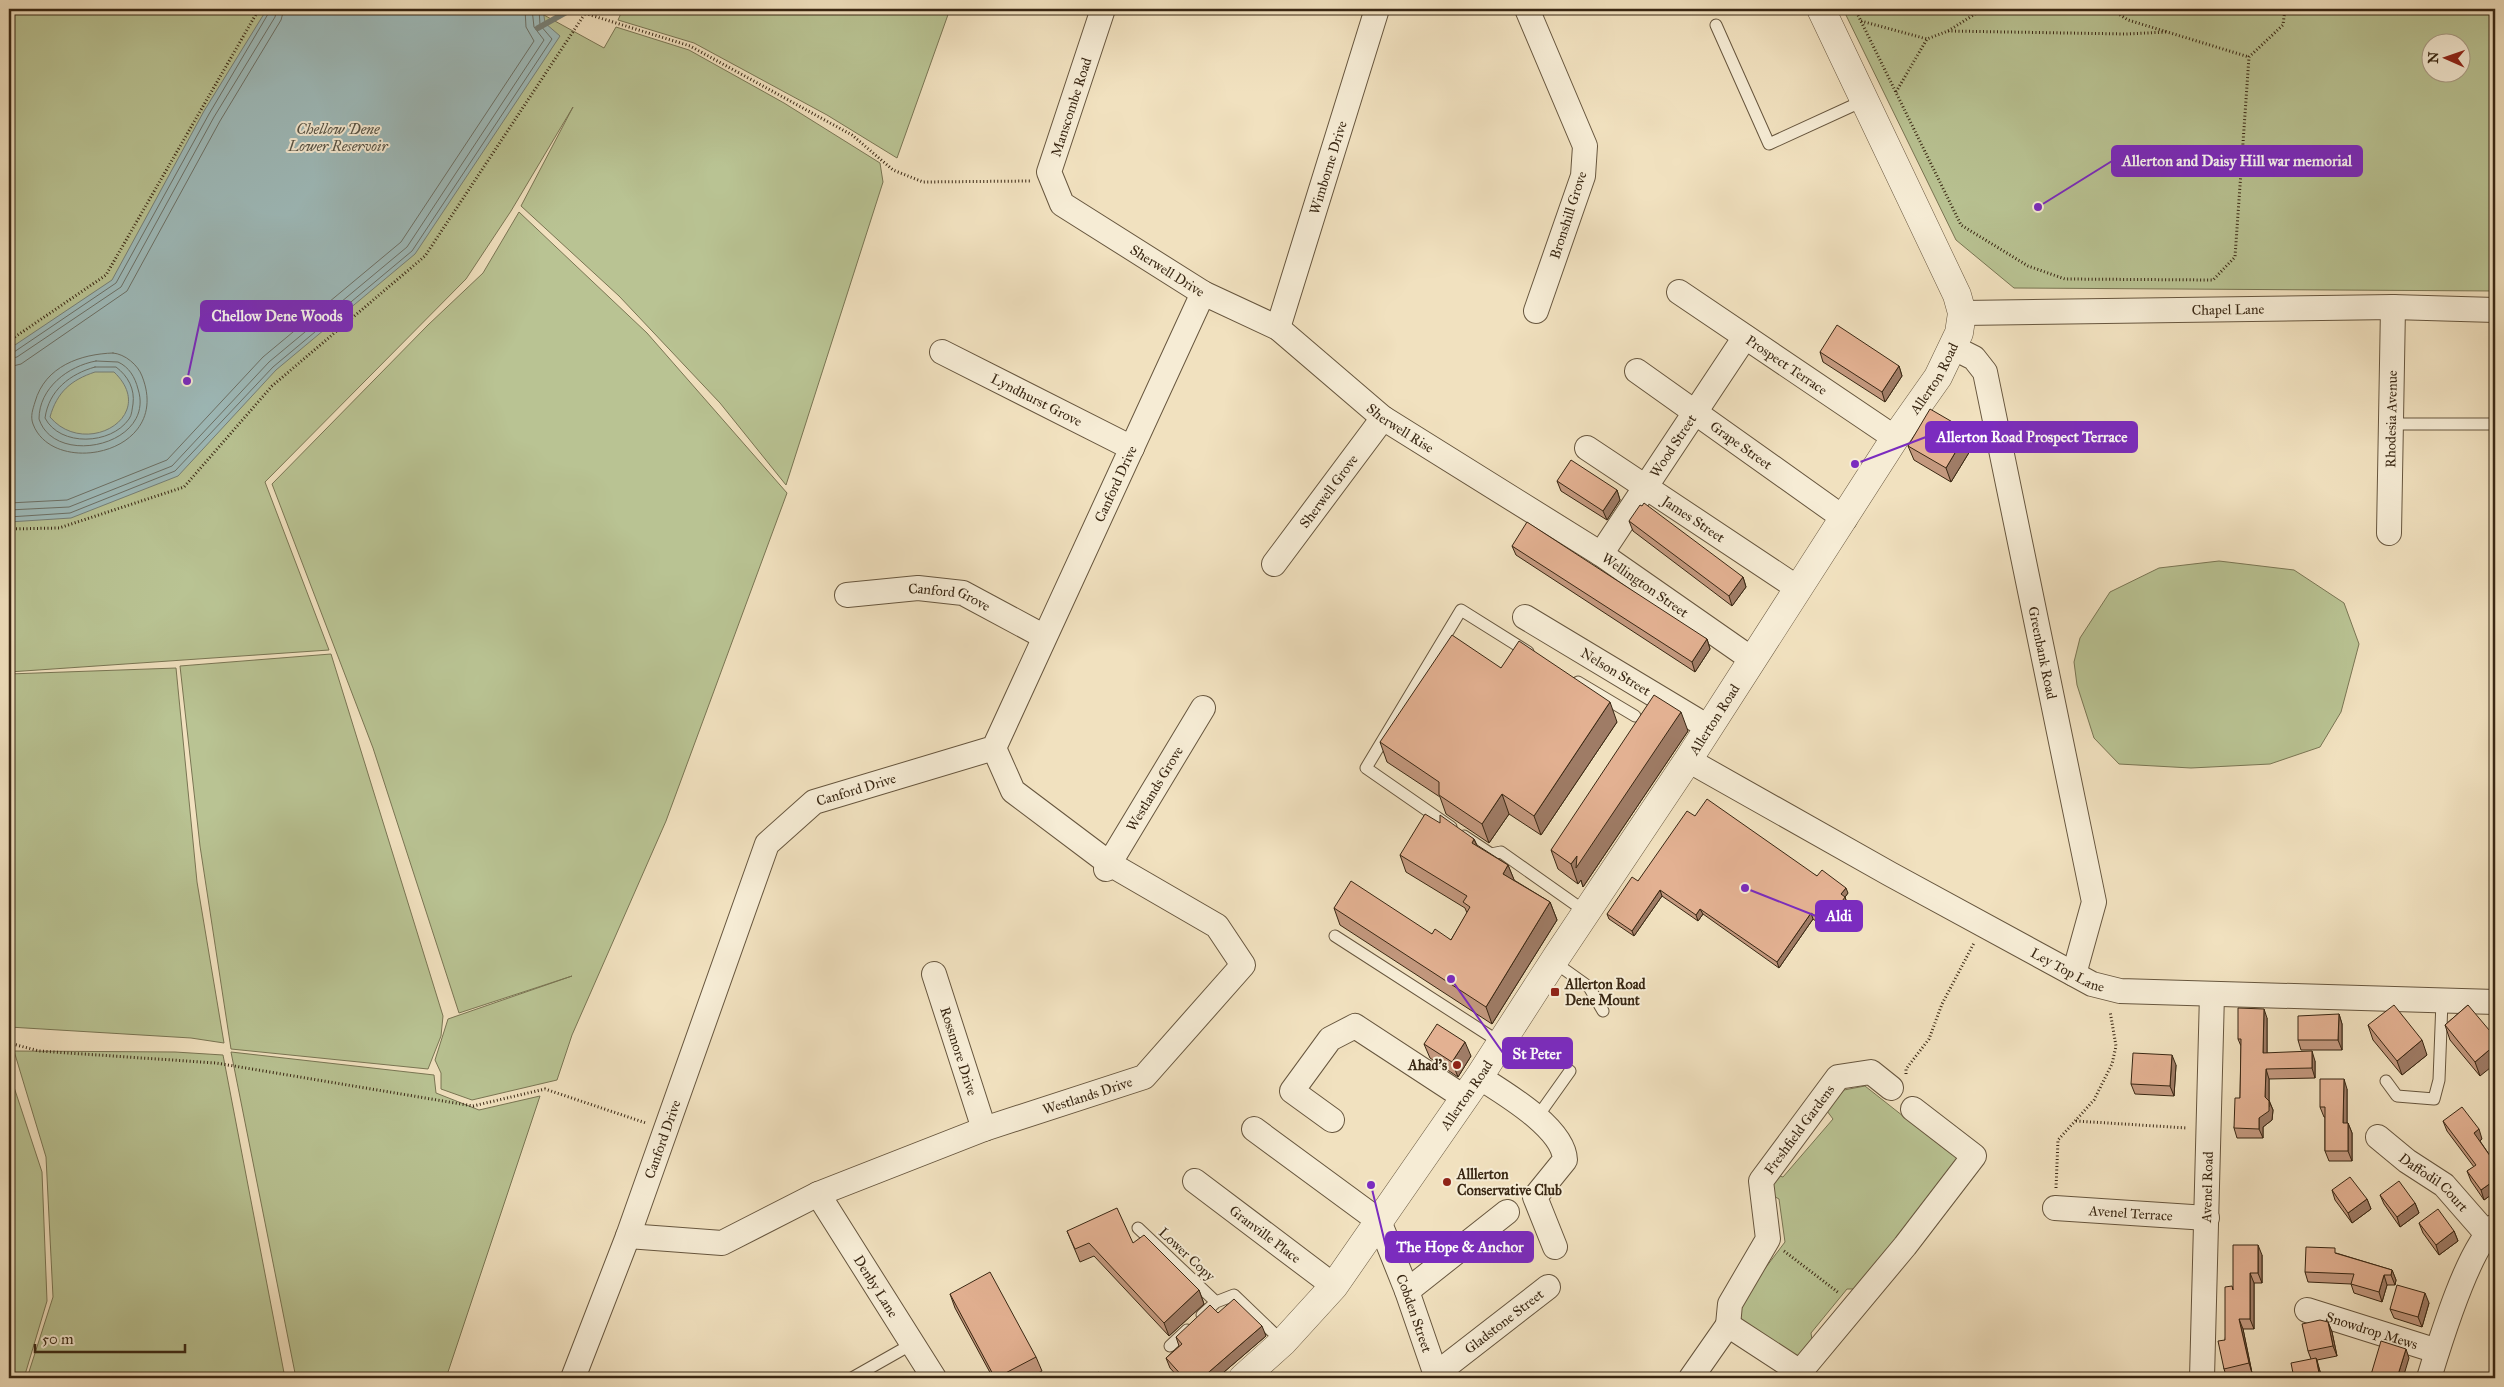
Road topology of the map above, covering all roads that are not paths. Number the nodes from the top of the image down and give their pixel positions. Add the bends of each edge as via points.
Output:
1 (1103, 9) edge
2 (1378, 9) edge
3 (1527, 9) edge
4 (1821, 9) edge
5 (1716, 25) dead end
6 (1866, 100) junction
7 (1062, 204) joint
8 (1679, 292) dead end
9 (1203, 293) junction
10 (2393, 307) junction
11 (2495, 310) edge
12 (1536, 311) dead end
13 (1962, 313) junction
14 (1278, 328) junction
15 (1745, 337) junction
16 (1952, 347) junction
17 (942, 352) dead end
18 (1637, 371) dead end
19 (1695, 412) junction
20 (1383, 418) junction
21 (2391, 424) junction
22 (2495, 424) edge
23 (1895, 438) junction
24 (1132, 448) junction
25 (1588, 448) dead end
26 (1646, 486) junction
27 (1535, 512) joint
28 (1845, 519) junction
29 (2389, 533) dead end
30 (1601, 554) junction
31 (1274, 564) dead end
32 (1799, 589) junction
33 (847, 595) dead end
34 (1525, 617) dead end
35 (1044, 636) junction
36 (1536, 656) edge
37 (1753, 660) junction
38 (1569, 676) edge
39 (1203, 708) dead end
40 (1635, 716) dead end
41 (1708, 727) junction
42 (994, 748) junction
43 (1688, 760) junction
44 (1108, 866) junction
45 (1586, 912) junction
46 (1335, 936) dead end
47 (1554, 962) junction
48 (934, 974) dead end
49 (2074, 974) junction
50 (2212, 994) junction
51 (2442, 1000) junction
52 (2495, 1002) edge
53 (1603, 1010) dead end
54 (1501, 1043) junction
55 (1570, 1071) dead end
56 (2386, 1081) dead end
57 (1899, 1083) road end
58 (1472, 1087) junction
59 (1913, 1109) dead end
60 (1538, 1116) junction
61 (1332, 1120) dead end
62 (984, 1129) junction
63 (1254, 1129) dead end
64 (2378, 1137) dead end
65 (1195, 1181) dead end
66 (818, 1194) junction
67 (2055, 1208) road end
68 (1508, 1212) dead end
69 (2207, 1218) junction
70 (1379, 1221) junction
71 (1138, 1228) dead end
72 (2491, 1229) edge
73 (628, 1236) junction
74 (1555, 1247) dead end
75 (1334, 1286) junction
76 (1548, 1287) dead end
77 (1408, 1292) junction
78 (1216, 1302) junction
79 (2307, 1310) dead end
80 (1728, 1325) junction
81 (1283, 1342) junction
82 (912, 1344) junction
83 (1170, 1346) dead end
84 (2437, 1351) junction
85 (1800, 1375) edge
86 (1437, 1376) edge
87 (573, 1378) edge
88 (852, 1378) edge
89 (934, 1378) edge
90 (1243, 1378) edge
91 (1691, 1378) edge
92 (2202, 1378) edge
93 (2429, 1378) edge

1 - 7 street, Manscombe Road via 1049,172
2 - 14 street, Wimborne Drive
3 - 12 street, Bronshill Grove via 1585,146 1586,158
4 - 6 street, Allerton Road
5 - 6 lane via 1769,144
6 - 13 street, Allerton Road via 1957,295
7 - 9 street, Sherwell Drive
8 - 15 street, Prospect Terrace
9 - 14 street, Sherwell Drive
9 - 24 street, Canford Drive
10 - 11 street, Chapel Lane
10 - 13 street, Chapel Lane
10 - 21 street, Rhodesia Avenue
13 - 16 street, Allerton Road via 1959,333
14 - 20 street, Sherwell Rise
15 - 19 street, Wood Street
15 - 23 street, Prospect Terrace
16 - 23 street, Allerton Road via 1938,377
16 - 49 street, Greenbank Road via 1974,358 1985,372 2094,902
17 - 24 street, Lyndhurst Grove
18 - 19 street, Grape Street
19 - 26 street, Wood Street
19 - 28 street, Grape Street
20 - 27 street, Sherwell Rise
20 - 31 street, Sherwell Grove
21 - 22 lane
21 - 29 street, Rhodesia Avenue
23 - 28 street, Allerton Road
24 - 35 street, Canford Drive
25 - 26 street, James Street
26 - 30 street, Wood Street
26 - 32 street, James Street
27 - 30 street, Wellington Street
28 - 32 street, Allerton Road
30 - 37 street, Wellington Street
32 - 37 street, Allerton Road
33 - 35 street, Canford Grove via 918,588 963,594
34 - 41 street, Nelson Street
35 - 42 street, Canford Drive
36 - 45 lane via 1461,610 1366,768 1491,854 1501,852
37 - 41 street, Allerton Road
38 - 40 lane
39 - 44 street, Westlands Grove
41 - 43 street, Allerton Road
42 - 44 street, Westlands Drive via 1013,791
42 - 73 street, Canford Drive via 814,802 767,844
43 - 45 street, Allerton Road
43 - 49 street, Ley Top Lane
44 - 62 street, Westlands Drive via 1217,926 1243,965 1144,1077
45 - 47 street, Allerton Road
46 - 54 lane
47 - 53 lane via 1589,987
47 - 54 street, Allerton Road
48 - 62 street, Rossmore Drive
49 - 50 street, Ley Top Lane via 2092,984 2120,991
50 - 51 street, Ley Top Lane
50 - 69 street, Avenel Road
51 - 52 street, Ley Top Lane
51 - 56 lane via 2439,1080 2434,1099 2397,1096
54 - 58 street, Allerton Road
55 - 60 lane
57 - 80 street, Freshfield Gardens via 1871,1072 1838,1077 1761,1181 1768,1239 1730,1304
58 - 60 street
58 - 61 street via 1355,1026 1330,1039 1292,1091
58 - 70 street, Allerton Road
59 - 85 street via 1974,1156
60 - 74 street via 1565,1152 1565,1160 1535,1197
62 - 66 street, Westlands Drive
63 - 70 street
64 - 72 street, Daffodil Court via 2444,1185
65 - 75 street, Granville Place
66 - 73 street, Westlands Drive via 722,1243
66 - 82 street, Denby Lane
67 - 69 street, Avenel Terrace
68 - 77 street
69 - 92 street, Avenel Road
70 - 75 street, Allerton Road
70 - 77 street, Cobden Street
71 - 78 lane, Lower Copy
72 - 84 street via 2475,1250
73 - 87 street, Canford Drive
75 - 81 street, Allerton Road
76 - 86 street, Gladstone Street
77 - 86 street, Cobden Street
78 - 81 lane, Lower Copy via 1234,1294
78 - 83 lane, Lower Copy
79 - 84 street, Snowdrop Mews
80 - 85 street
80 - 91 street
81 - 90 street, Allerton Road
82 - 88 lane
82 - 89 street, Denby Lane
84 - 93 street

